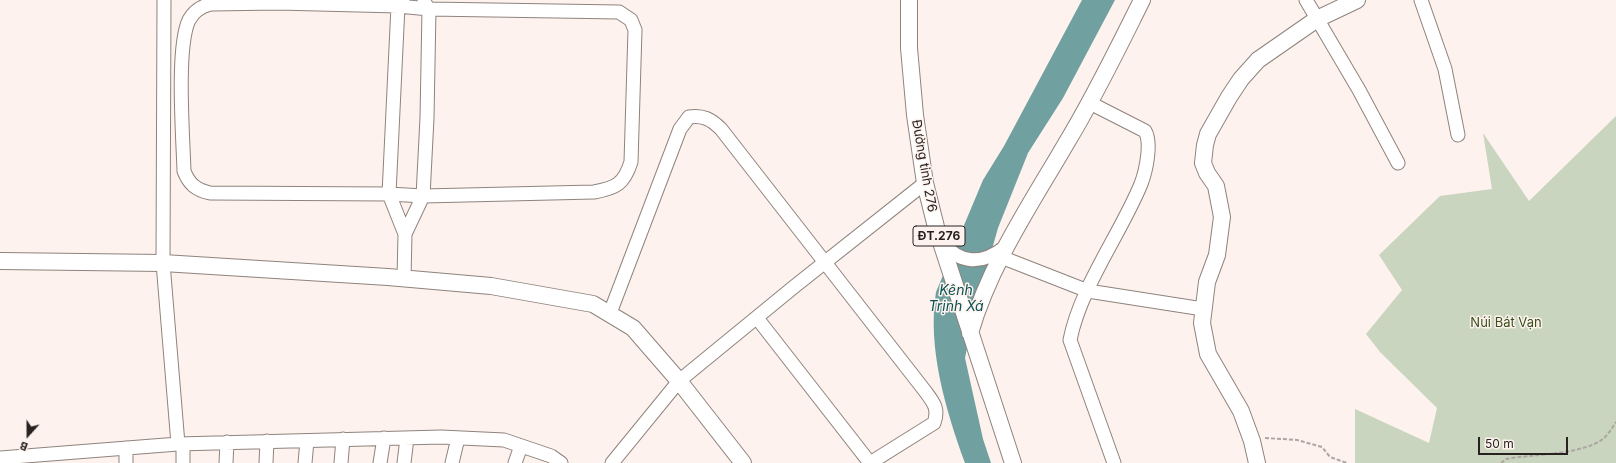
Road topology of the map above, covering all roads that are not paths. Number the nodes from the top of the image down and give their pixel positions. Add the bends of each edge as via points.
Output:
1 (164, 0) edge
2 (909, 0) edge
3 (1142, 0) edge
4 (1306, 0) edge
5 (1357, 0) edge
6 (1421, 0) edge
7 (400, 3) edge
8 (426, 4) edge
9 (1317, 19) junction
10 (1090, 103) junction
11 (1458, 135) dead end
12 (1398, 163) dead end
13 (925, 183) junction
14 (389, 194) junction
15 (423, 196) junction
16 (405, 234) junction
17 (940, 241) junction
18 (1004, 252) junction
19 (0, 261) edge
20 (163, 263) junction
21 (825, 263) junction
22 (404, 279) junction
23 (1088, 291) junction
24 (1203, 309) junction
25 (610, 313) junction
26 (757, 318) junction
27 (970, 333) junction
28 (679, 381) junction
29 (384, 438) junction
30 (407, 438) junction
31 (458, 438) junction
32 (307, 440) junction
33 (343, 440) junction
34 (267, 441) junction
35 (227, 442) junction
36 (180, 444) junction
37 (521, 446) junction
38 (126, 448) junction
39 (0, 458) edge
40 (37, 459) edge
41 (126, 463) edge
42 (183, 463) edge
43 (226, 463) edge
44 (266, 463) edge
45 (305, 463) edge
46 (341, 463) edge
47 (380, 463) edge
48 (404, 463) edge
49 (452, 463) edge
50 (515, 463) edge
51 (560, 463) edge
52 (612, 463) edge
53 (743, 463) edge
54 (1013, 463) edge
55 (1114, 463) edge
56 (1257, 463) edge

1 - 20 street
2 - 13 main road, Đường tỉnh 276 / ĐT.276 via 910,63
3 - 10 main road
4 - 9 street
5 - 9 main road
6 - 11 street via 1444,69
7 - 8 street
7 - 14 street
7 - 14 street via 211,4 203,6 190,18 183,42 184,171 194,187 210,193
8 - 15 street via 427,118
8 - 15 street via 620,12 630,20 635,30 631,162 622,182 594,192
9 - 12 street
9 - 24 main road via 1258,60 1241,78 1208,134 1203,163 1216,186 1222,217
10 - 18 main road
10 - 23 street via 1145,131 1150,142 1141,183
13 - 17 main road, Đường tỉnh 276 / ĐT.276
13 - 21 street
14 - 15 street
14 - 16 street
15 - 16 street
16 - 22 street
17 - 18 street via 951,251 974,261
17 - 27 main road, Đường tỉnh 276 / ĐT.276
18 - 23 street
18 - 27 main road via 982,296
19 - 20 main road
20 - 22 main road
20 - 36 street
21 - 25 street via 721,129 712,120 700,116 689,117 680,129
21 - 26 street
21 - 26 street via 936,406 937,415 934,423 870,463
22 - 25 main road via 491,286 593,304
23 - 24 street
23 - 55 street via 1070,340
24 - 56 main road via 1202,322 1208,354 1241,411 1252,439
25 - 28 main road via 634,328
26 - 28 street
27 - 54 main road, Đường tỉnh 276 / ĐT.276
28 - 52 street
28 - 53 main road
29 - 30 street
29 - 33 street
29 - 47 street
30 - 31 street
30 - 48 street
31 - 37 street via 504,440
31 - 49 street
32 - 33 street
32 - 34 street
32 - 45 street
33 - 46 street
34 - 35 street
34 - 44 street
35 - 36 street
35 - 43 street
36 - 38 street
36 - 42 street
37 - 50 street
37 - 51 street via 551,456
38 - 40 street
38 - 41 street
39 - 40 street

